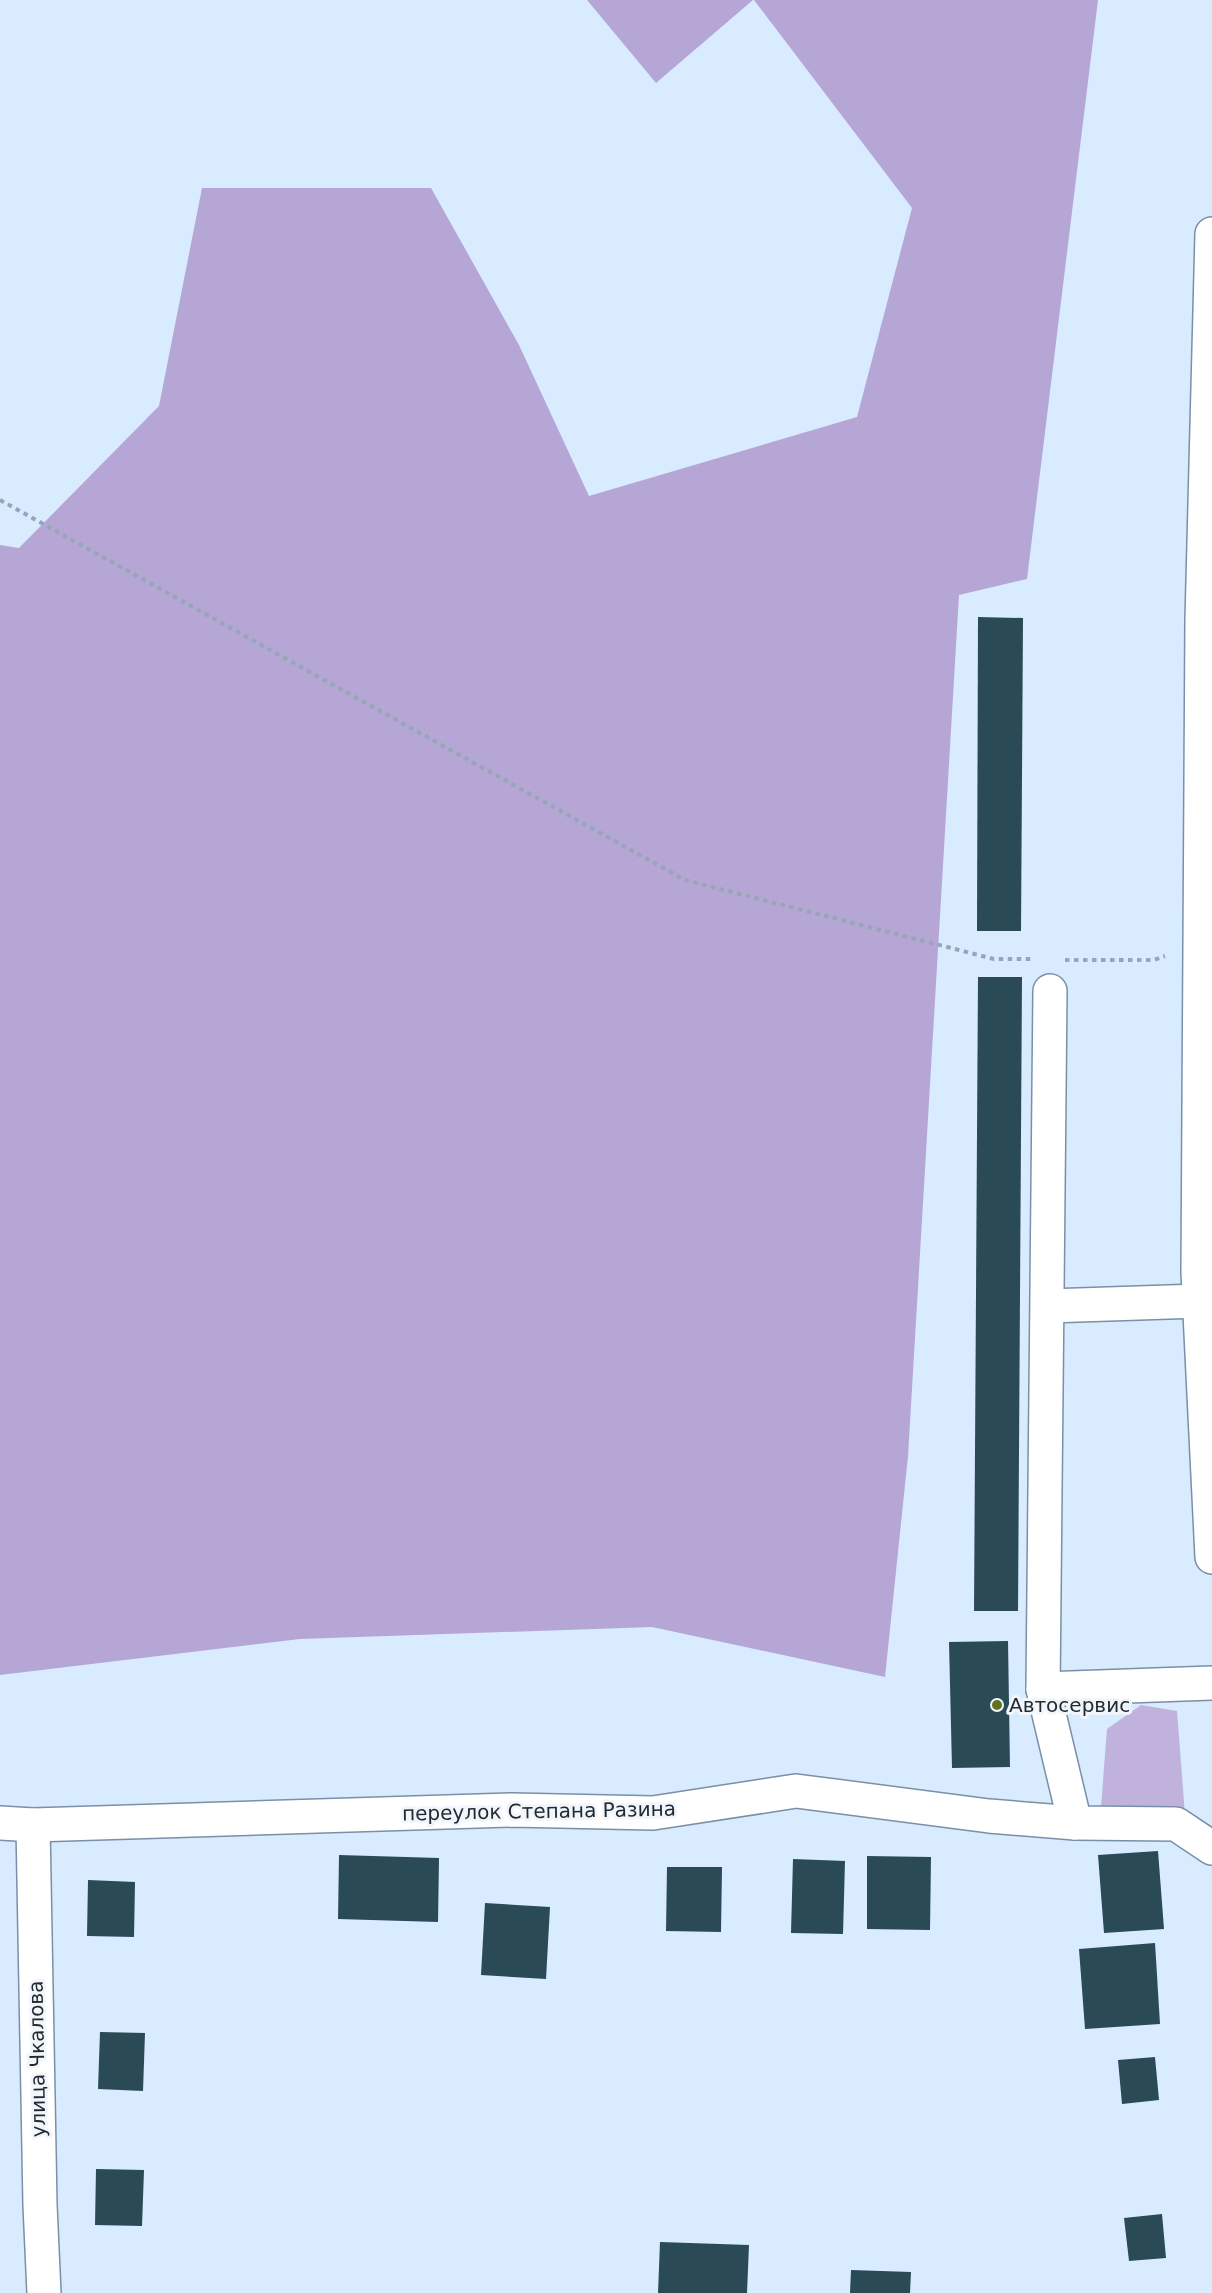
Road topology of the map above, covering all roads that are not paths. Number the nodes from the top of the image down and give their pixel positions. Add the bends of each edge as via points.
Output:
1 (1212, 234) edge
2 (1207, 620) edge
3 (1206, 942) edge
4 (1050, 991) dead end
5 (1203, 1282) edge
6 (1048, 1306) junction
7 (1212, 1557) edge
8 (1212, 1683) edge
9 (1043, 1689) junction
10 (0, 1823) edge
11 (1075, 1823) junction
12 (33, 1825) junction
13 (1212, 1848) edge
14 (44, 2293) edge

1 - 2 street
2 - 3 street
3 - 5 street
4 - 6 street
5 - 6 street
5 - 7 street
6 - 9 street
8 - 9 street
9 - 11 street
10 - 12 street, переулок Степана Разина
11 - 12 street, переулок Степана Разина via 796,1791 653,1813 512,1810
11 - 13 street, переулок Степана Разина via 1176,1824
12 - 14 street, улица Чкалова

